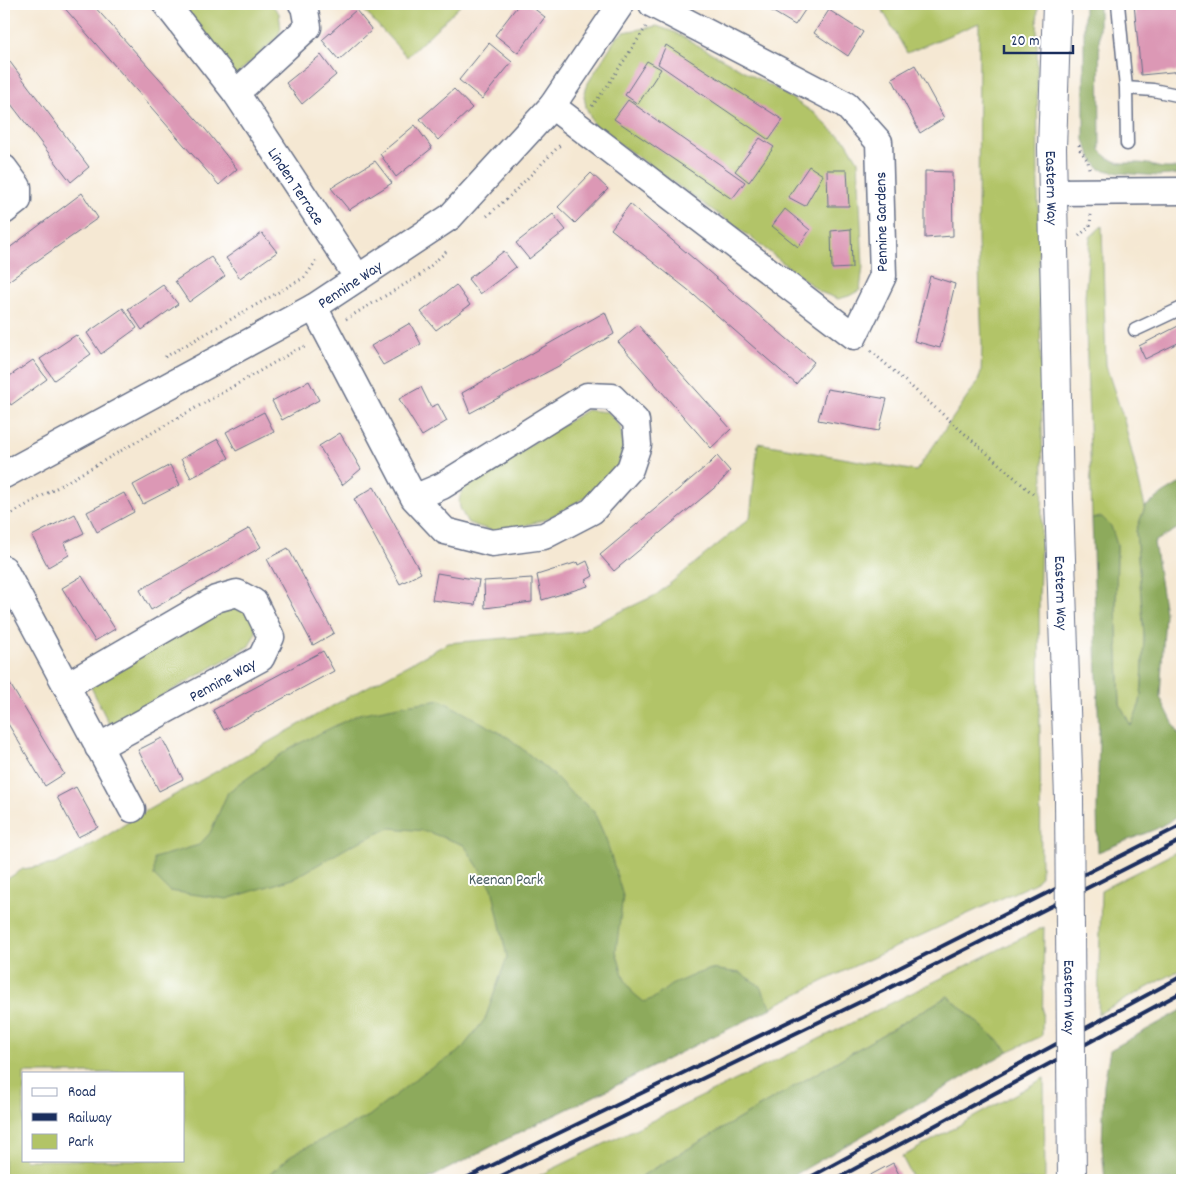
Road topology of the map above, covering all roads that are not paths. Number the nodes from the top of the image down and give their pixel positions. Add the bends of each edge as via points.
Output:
1 (166, 4) edge
2 (302, 4) edge
3 (621, 4) edge
4 (652, 4) edge
5 (1057, 4) edge
6 (1118, 4) edge
7 (1126, 88) junction
8 (236, 94) junction
9 (1182, 96) edge
10 (552, 106) junction
11 (1127, 144) dead end
12 (4, 168) edge
13 (1054, 192) junction
14 (1182, 192) edge
15 (4, 212) edge
16 (358, 278) junction
17 (314, 307) junction
18 (1182, 308) edge
19 (1136, 330) dead end
20 (4, 475) edge
21 (414, 498) junction
22 (4, 569) edge
23 (66, 686) junction
24 (98, 747) junction
25 (132, 809) dead end
26 (1072, 1180) edge

1 - 8 street, Linden Terrace
2 - 8 street via 308,27
3 - 10 street, Pennine Way
4 - 10 street, Pennine Gardens via 846,105 879,142 883,276 854,336
5 - 13 street, Eastern Way via 1052,148
6 - 7 lane
7 - 9 lane
7 - 11 lane
8 - 16 street, Linden Terrace
10 - 16 street, Pennine Way via 450,217
12 - 15 street via 18,187 18,200
13 - 14 street
13 - 26 street, Eastern Way, bridge via 1059,499 1069,799
16 - 17 street, Pennine Way
17 - 20 street, Pennine Way
17 - 21 street
18 - 19 lane
21 - 21 street via 445,531 492,543 544,536 592,511 630,469 638,445 636,421 612,397 587,396 442,486
22 - 23 street
23 - 24 street
23 - 24 street, Pennine Way via 216,599 237,593 254,602 271,637 260,658
24 - 25 street

